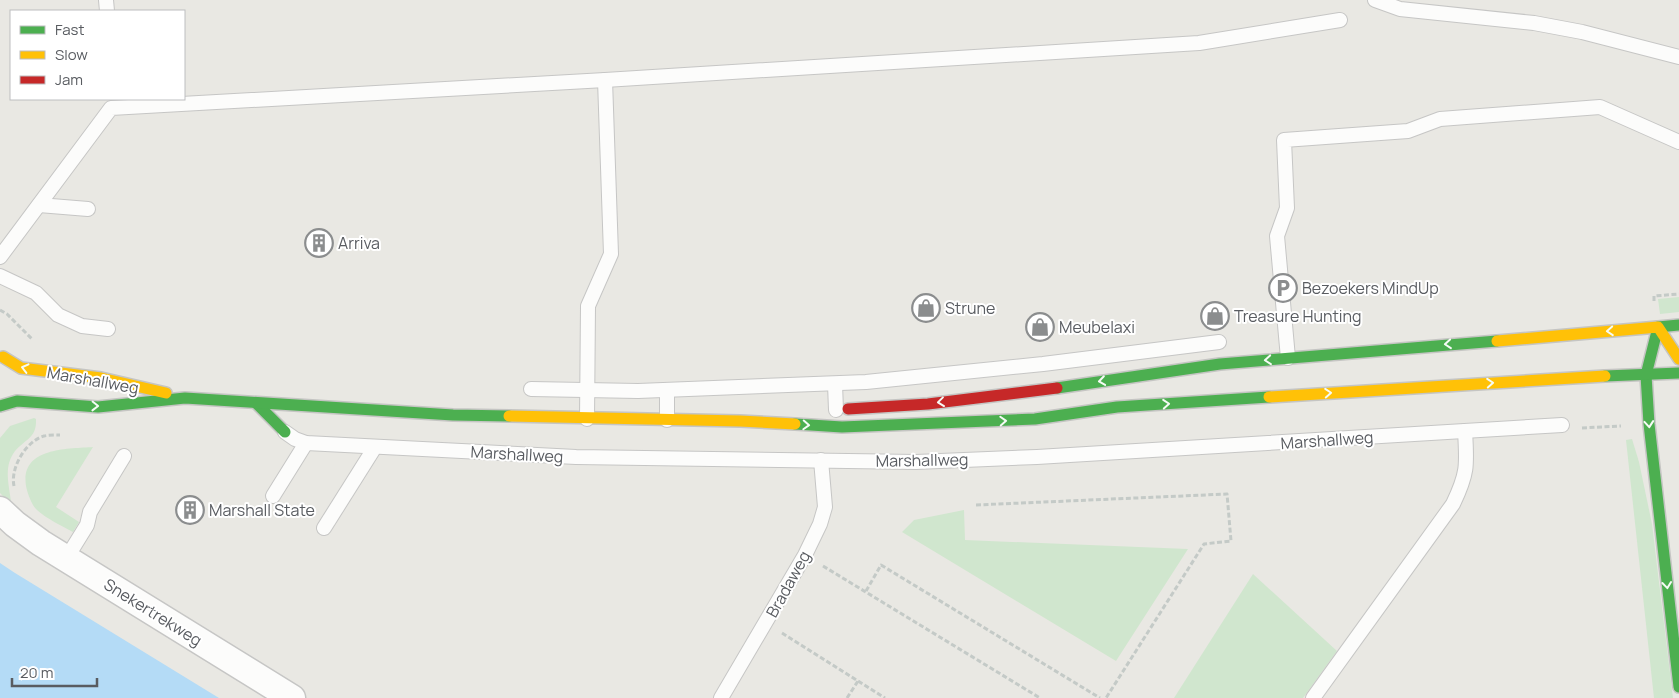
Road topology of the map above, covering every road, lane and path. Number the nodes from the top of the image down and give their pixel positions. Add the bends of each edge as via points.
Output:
1 (1375, 0) edge
2 (1340, 20) dead end
3 (1679, 57) edge
4 (605, 80) junction
5 (111, 104) edge
6 (1679, 142) edge
7 (39, 205) junction
8 (88, 209) dead end
9 (0, 257) edge
10 (0, 276) edge
11 (0, 310) edge
12 (1679, 325) edge
13 (1658, 327) junction
14 (108, 329) dead end
15 (1220, 342) dead end
16 (38, 344) dead end
17 (1, 355) edge
18 (1288, 358) junction
19 (1679, 359) edge
20 (1016, 367) junction
21 (7, 371) dead end
22 (1679, 373) edge
23 (1646, 375) junction
24 (835, 384) junction
25 (531, 389) dead end
26 (587, 389) junction
27 (667, 390) junction
28 (6, 391) dead end
29 (1019, 393) junction
30 (185, 398) junction
31 (256, 403) junction
32 (0, 406) edge
33 (832, 410) joint
34 (808, 413) dead end
35 (587, 418) junction
36 (667, 420) junction
37 (740, 421) junction
38 (1562, 425) dead end
39 (1465, 431) junction
40 (285, 432) joint
41 (43, 436) dead end
42 (306, 443) junction
43 (375, 447) junction
44 (124, 456) dead end
45 (821, 460) junction
46 (273, 496) dead end
47 (976, 505) dead end
48 (7, 511) edge
49 (324, 528) dead end
50 (805, 555) junction
51 (66, 559) junction
52 (866, 591) junction
53 (766, 623) junction
54 (858, 681) junction
55 (1679, 686) edge
56 (292, 698) edge
57 (722, 698) edge
58 (847, 698) edge
59 (885, 698) edge
60 (1040, 698) edge
61 (1100, 698) edge
62 (1106, 698) edge
63 (1313, 698) edge

1 - 3 lane via 1400,9 1534,23 1582,32
2 - 4 lane via 1198,42
4 - 5 lane
4 - 26 lane via 611,254 588,306
5 - 7 lane
6 - 18 lane via 1600,107 1440,119 1408,132 1284,140 1288,208 1277,236
7 - 8 lane
7 - 9 lane
10 - 14 lane via 36,293 58,316 82,326
11 - 16 path
12 - 13 main road
13 -> 18 main road
13 - 19 main road
13 - 23 main road
15 - 20 lane
17 - 21 main road
30 -> 17 main road, Marshallweg via 101,378 21,368
18 -> 29 main road via 1220,364
20 - 24 lane
20 - 29 lane
22 - 23 main road, Marshallweg
37 -> 23 main road, Marshallweg via 842,427 930,425 1036,419 1117,407
23 -> 55 main road
24 - 27 lane
24 - 33 lane
25 - 26 lane
26 - 27 lane
26 - 35 lane
27 - 36 lane
28 - 32 main road
29 -> 33 main road via 928,404
30 - 31 main road, Marshallweg
32 -> 30 main road, Marshallweg via 17,401 98,407
31 - 35 main road, Marshallweg via 453,415
31 - 40 main road
34 - 37 main road, Marshallweg
35 - 36 main road, Marshallweg
36 - 37 main road, Marshallweg
38 - 39 lane, Marshallweg
39 - 45 lane, Marshallweg via 1037,457 916,462
39 - 63 lane via 1467,465 1454,504
40 - 42 lane, Marshallweg
41 - 48 path via 18,460
42 - 43 lane, Marshallweg
42 - 46 lane
43 - 45 lane, Marshallweg via 576,457
43 - 49 lane
44 - 51 lane
45 - 50 lane, Bradaweg via 825,507
47 - 62 path via 1227,494 1231,541 1204,544
48 - 51 street, Snekertrekweg via 41,543
50 - 52 path
50 - 53 lane, Bradaweg
51 - 56 street, Snekertrekweg
52 - 60 path
52 - 61 path via 881,565
53 - 54 path
53 - 57 lane, Bradaweg
54 - 58 path
54 - 59 path

